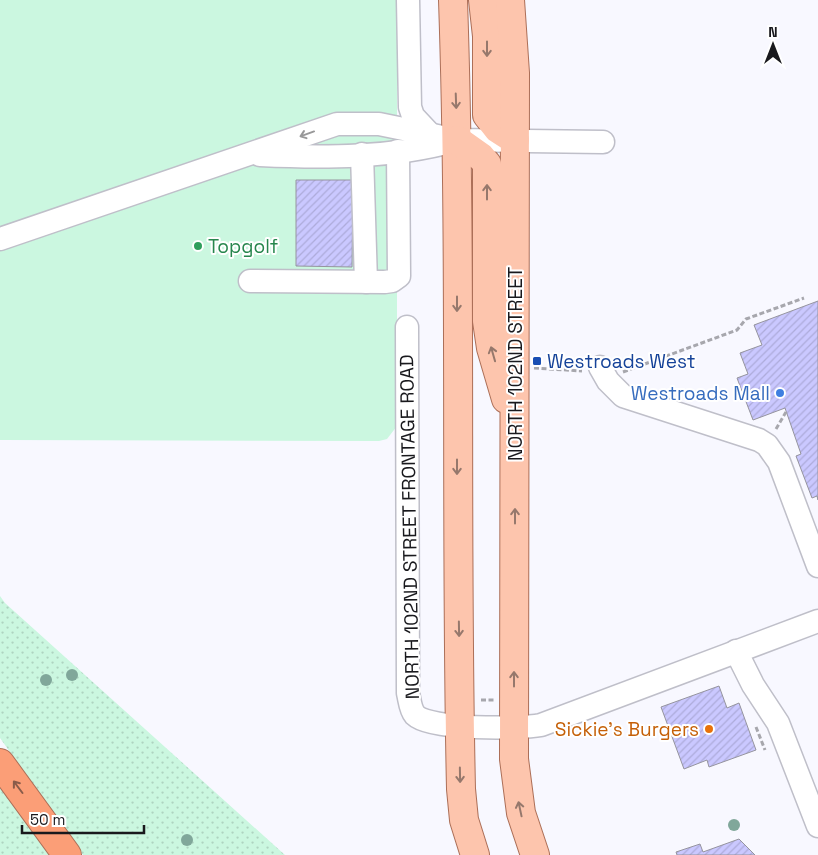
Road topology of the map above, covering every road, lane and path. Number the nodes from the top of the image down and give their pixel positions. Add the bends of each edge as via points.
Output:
1 (408, 0) edge
2 (452, 0) edge
3 (484, 0) edge
4 (510, 0) edge
5 (519, 0) edge
6 (513, 30) junction
7 (408, 84) junction
8 (337, 124) junction
9 (379, 124) junction
10 (428, 132) junction
11 (457, 140) junction
12 (515, 140) junction
13 (603, 142) dead end
14 (398, 151) junction
15 (250, 155) junction
16 (353, 155) junction
17 (0, 239) edge
18 (250, 281) dead end
19 (366, 282) junction
20 (804, 298) dead end
21 (406, 327) dead end
22 (531, 368) dead end
23 (602, 370) junction
24 (786, 412) dead end
25 (515, 434) junction
26 (774, 434) dead end
27 (818, 566) edge
28 (818, 621) edge
29 (736, 651) junction
30 (480, 700) dead end
31 (499, 700) dead end
32 (756, 725) dead end
33 (461, 726) junction
34 (514, 728) junction
35 (765, 750) dead end
36 (0, 763) edge
37 (818, 826) edge
38 (67, 855) edge
39 (475, 855) edge
40 (535, 855) edge

1 - 7 street
2 -> 11 main road
3 -> 12 main road via 487,115 498,129
4 - 6 main road, NORTH 102ND STREET
5 - 6 street
6 - 12 main road, NORTH 102ND STREET
7 - 9 street via 397,113
7 - 10 street via 413,116
8 - 9 street
8 -> 15 street
8 - 16 street via 335,144
9 - 10 street
10 - 11 street
11 - 12 street
11 - 14 street via 430,148
25 -> 11 main road via 491,348 487,321 487,164
11 -> 33 main road
12 - 13 street
12 - 25 main road, NORTH 102ND STREET
14 - 16 street
14 - 19 street via 399,276 392,281
15 - 16 street via 323,158
15 - 17 street
16 - 19 street
18 - 19 street
20 - 23 path via 746,319 736,330 619,374
21 - 33 street, NORTH 102ND STREET FRONTAGE ROAD via 408,693 416,716 438,724
22 - 23 path
23 - 27 street via 623,396 767,445 779,462
24 - 26 path
34 -> 25 main road, NORTH 102ND STREET
28 - 29 street, NORTH 102ND STREET FRONTAGE ROAD
29 - 34 street, NORTH 102ND STREET FRONTAGE ROAD via 544,724
29 - 37 street via 752,685 778,723
30 - 31 path
32 - 35 path
33 - 34 street, NORTH 102ND STREET FRONTAGE ROAD
33 -> 39 main road via 462,813
40 -> 34 main road, NORTH 102ND STREET via 517,795
38 -> 36 highway

